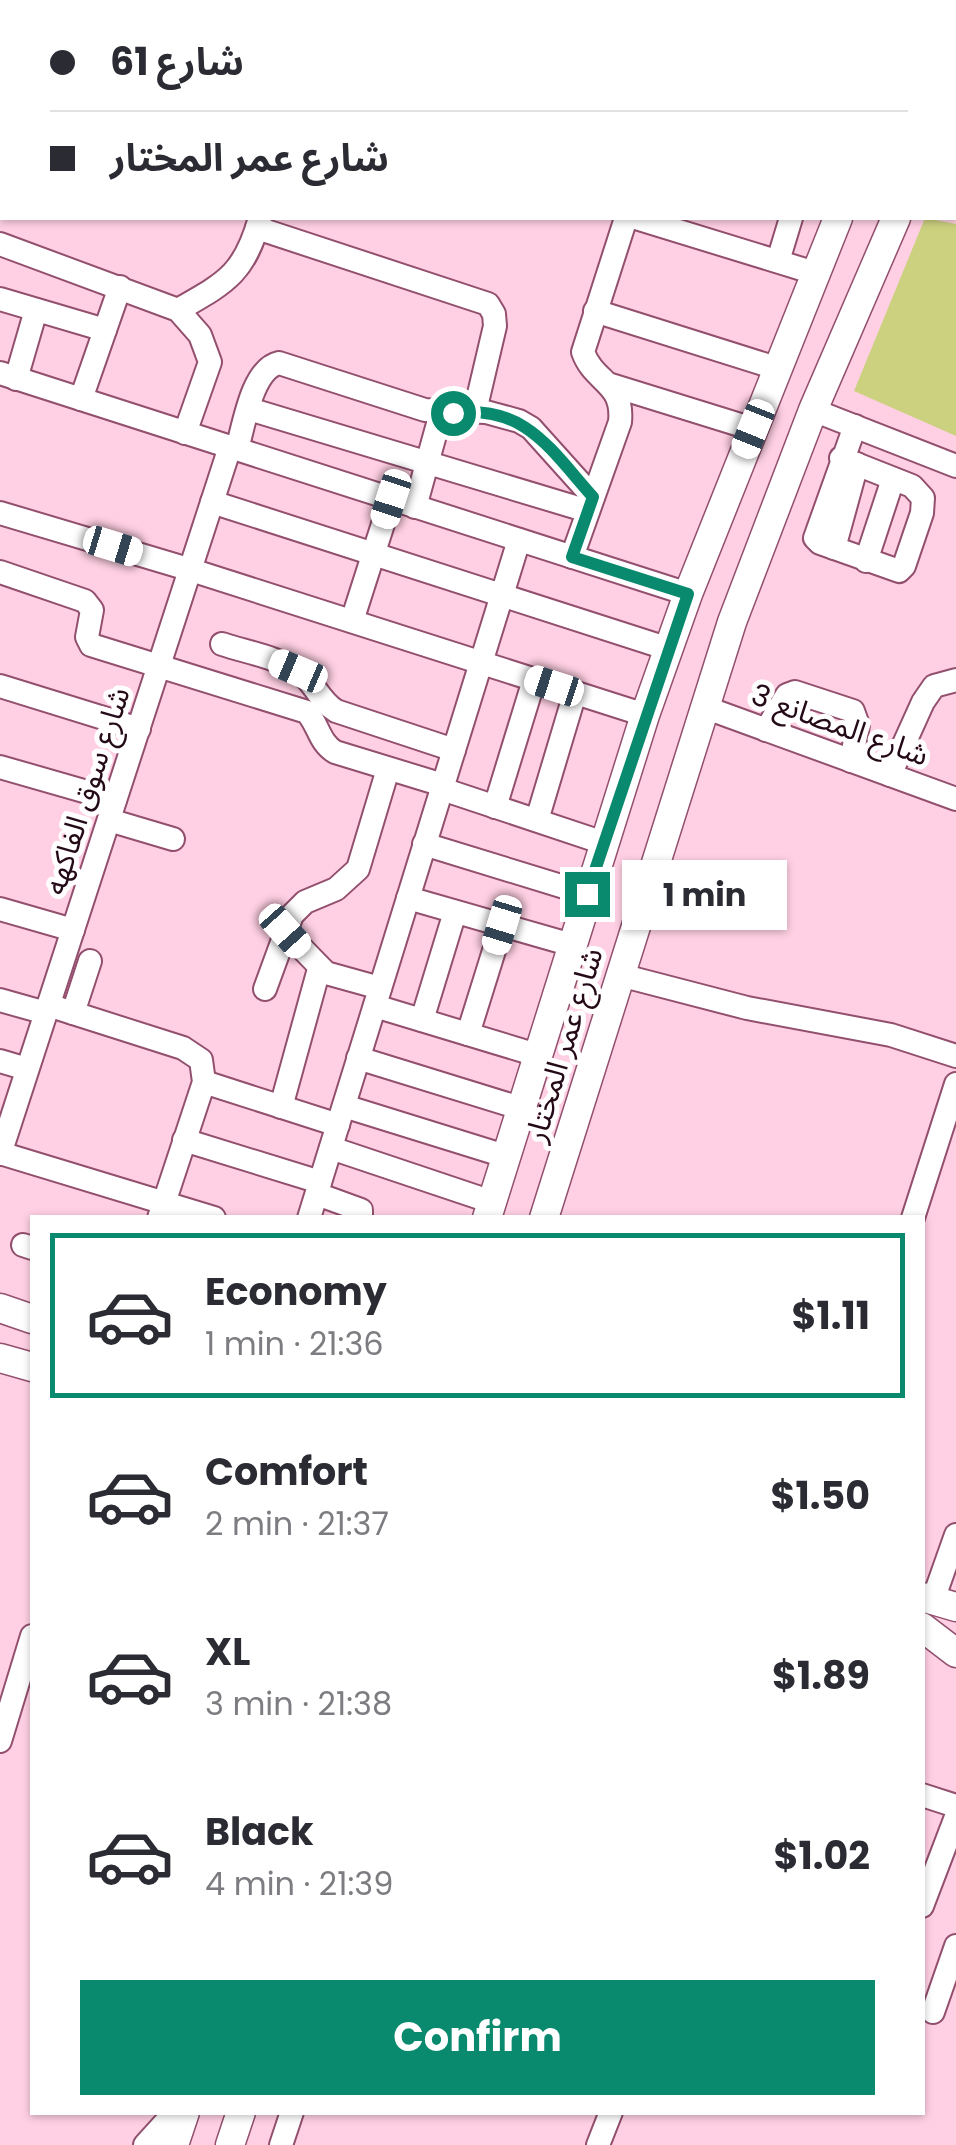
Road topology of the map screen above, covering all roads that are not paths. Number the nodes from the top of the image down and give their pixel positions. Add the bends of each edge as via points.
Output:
1 (625, 220) edge
2 (643, 220) edge
3 (790, 220) edge
4 (837, 220) edge
5 (895, 220) edge
6 (259, 223) edge
7 (1, 247) edge
8 (778, 261) junction
9 (815, 273) junction
10 (120, 287) junction
11 (0, 299) edge
12 (36, 310) junction
13 (178, 310) junction
14 (596, 311) junction
15 (105, 330) junction
16 (776, 368) junction
17 (8, 376) edge
18 (612, 385) junction
19 (81, 399) junction
20 (249, 409) junction
21 (475, 410) junction
22 (813, 410) junction
23 (441, 413) junction
24 (854, 426) junction
25 (753, 429) junction
26 (186, 433) junction
27 (234, 448) junction
28 (849, 461) junction
29 (428, 463) junction
30 (956, 466) edge
31 (893, 478) junction
32 (391, 499) junction
33 (212, 502) junction
34 (590, 504) junction
35 (415, 506) junction
36 (0, 513) edge
37 (519, 540) junction
38 (374, 554) junction
39 (572, 557) junction
40 (866, 561) junction
41 (188, 569) junction
42 (0, 572) edge
43 (688, 594) junction
44 (502, 595) junction
45 (352, 622) junction
46 (222, 644) dead end
47 (669, 648) junction
48 (480, 663) junction
49 (159, 668) junction
50 (534, 680) junction
51 (956, 680) edge
52 (0, 686) edge
53 (576, 693) junction
54 (704, 707) junction
55 (645, 716) junction
56 (139, 729) junction
57 (766, 730) junction
58 (454, 750) junction
59 (851, 761) junction
60 (0, 767) edge
61 (388, 769) junction
62 (890, 775) junction
63 (442, 787) junction
64 (956, 799) edge
65 (495, 807) junction
66 (112, 810) junction
67 (536, 820) junction
68 (172, 840) dead end
69 (604, 843) junction
70 (424, 844) junction
71 (587, 894) junction
72 (408, 898) junction
73 (0, 909) edge
74 (454, 912) junction
75 (502, 925) junction
76 (73, 930) junction
77 (285, 931) junction
78 (572, 945) junction
79 (90, 961) dead end
80 (319, 968) junction
81 (620, 975) junction
82 (265, 988) dead end
83 (378, 997) junction
84 (0, 1000) edge
85 (47, 1009) junction
86 (73, 1013) junction
87 (422, 1020) junction
88 (468, 1034) junction
89 (537, 1055) junction
90 (956, 1056) edge
91 (358, 1058) junction
92 (0, 1060) edge
93 (27, 1069) junction
94 (204, 1082) junction
95 (956, 1084) edge
96 (282, 1107) junction
97 (520, 1108) junction
98 (341, 1116) junction
99 (5, 1121) edge
100 (184, 1140) junction
101 (331, 1148) junction
102 (0, 1153) edge
103 (505, 1156) junction
104 (318, 1188) junction
105 (161, 1210) edge
106 (490, 1210) edge
107 (194, 1215) edge
108 (311, 1215) edge
109 (361, 1215) edge
110 (545, 1215) edge
111 (914, 1215) edge
112 (0, 1308) edge
113 (30, 1318) edge
114 (0, 1358) edge
115 (30, 1366) edge
116 (956, 1535) edge
117 (934, 1603) edge
118 (925, 1628) edge
119 (30, 1642) edge
120 (925, 1645) edge
121 (956, 1654) edge
122 (0, 1740) edge
123 (925, 1797) edge
124 (956, 1806) edge
125 (956, 1817) edge
126 (925, 1898) edge
127 (956, 1946) edge
128 (937, 2013) edge
129 (172, 2115) edge
130 (184, 2115) edge
131 (240, 2115) edge
132 (291, 2115) edge
133 (610, 2115) edge
134 (145, 2145) edge
135 (174, 2145) edge
136 (230, 2145) edge
137 (282, 2145) edge
138 (598, 2145) edge

1 - 14 street
2 - 8 street
3 - 8 street
4 - 9 main road, شارع عمر المختار
5 - 22 main road, شارع عمر المختار
6 - 13 street via 234,274
6 - 21 street via 488,304 495,326
7 - 10 street
8 - 9 street
9 - 16 main road, شارع عمر المختار
10 - 13 street
10 - 15 street
11 - 12 street
12 - 15 street
12 - 17 street
13 - 26 street via 200,335 210,362
14 - 16 street
14 - 18 street via 583,352
15 - 19 street
16 - 25 main road, شارع عمر المختار
17 - 19 street
18 - 25 street
18 - 34 street via 620,422
19 - 26 street
20 - 23 street, شارع سوق الفاكهه via 259,376 278,362
20 - 27 street, شارع سوق الفاكهه
20 - 29 street
21 - 23 street
21 - 34 street via 531,428
22 - 24 street
22 - 54 main road, شارع عمر المختار
23 - 29 street
24 - 28 street
24 - 30 street
25 - 43 main road, شارع عمر المختار
26 - 27 street
27 - 32 street
27 - 33 street, شارع سوق الفاكهه
28 - 31 street
28 - 40 street via 814,534
29 - 34 street
29 - 35 street
31 - 40 street
31 - 40 street via 919,491 922,514 902,569
32 - 35 street
32 - 38 street
33 - 38 street
33 - 41 street, شارع سوق الفاكهه
34 - 39 street
35 - 37 street
36 - 41 street
37 - 39 street
37 - 44 street
38 - 44 street
38 - 45 street
39 - 43 street
41 - 45 street
41 - 49 street, شارع سوق الفاكهه
42 - 49 street via 85,601 92,610 91,645
43 - 47 main road, شارع عمر المختار
44 - 47 street
44 - 48 street
45 - 48 street
46 - 58 street via 298,671 336,710
47 - 55 main road, شارع عمر المختار
48 - 50 street
48 - 58 street
49 - 56 street, شارع سوق الفاكهه
49 - 61 street via 307,712 324,746
50 - 53 street
50 - 65 street
51 - 62 street via 934,686
52 - 56 street
53 - 55 street
53 - 67 street
54 - 57 street, شارع المصانع 3
54 - 81 main road, شارع عمر المختار
55 - 69 main road, شارع عمر المختار
56 - 66 street, شارع سوق الفاكهه
57 - 59 street, شارع المصانع 3
57 - 59 street via 787,695 804,693 853,710
58 - 63 street
59 - 62 street, شارع المصانع 3
60 - 66 street
61 - 63 street
61 - 77 street via 358,869 336,889 305,902
62 - 64 street, شارع المصانع 3
63 - 65 street
63 - 70 street
65 - 67 street
66 - 68 street
66 - 76 street, شارع سوق الفاكهه
67 - 69 street
69 - 71 main road, شارع عمر المختار
70 - 71 street
70 - 72 street
71 - 78 main road, شارع عمر المختار
72 - 74 street
72 - 83 street
73 - 76 street
74 - 75 street
74 - 87 street
75 - 78 street
75 - 88 street
76 - 85 street, شارع سوق الفاكهه
77 - 80 street
77 - 82 street
78 - 89 main road, شارع عمر المختار
79 - 86 street
80 - 83 street
80 - 96 street
81 - 90 street via 746,1008 892,1034
81 - 110 main road, شارع عمر المختار
83 - 87 street
83 - 91 street
84 - 85 street
85 - 86 street
85 - 93 street, شارع سوق الفاكهه
86 - 94 street via 194,1052
87 - 88 street
88 - 89 street
89 - 97 main road, شارع عمر المختار
91 - 97 street
91 - 98 street
92 - 93 street
93 - 99 street, شارع سوق الفاكهه
94 - 96 street
94 - 100 street
95 - 111 street
96 - 98 street
97 - 103 main road, شارع عمر المختار
98 - 101 street
98 - 103 street
99 - 102 street, شارع سوق الفاكهه
100 - 104 street
100 - 105 street
101 - 104 street
101 - 106 street
102 - 105 street
103 - 106 main road, شارع عمر المختار
104 - 108 street
104 - 109 street
105 - 107 street
112 - 113 main road
114 - 115 main road
116 - 117 street
118 - 121 main road
119 - 122 street
120 - 121 main road
123 - 124 street
125 - 126 street
127 - 128 street
129 - 134 street
130 - 135 main road
131 - 136 main road
132 - 137 street
133 - 138 street

